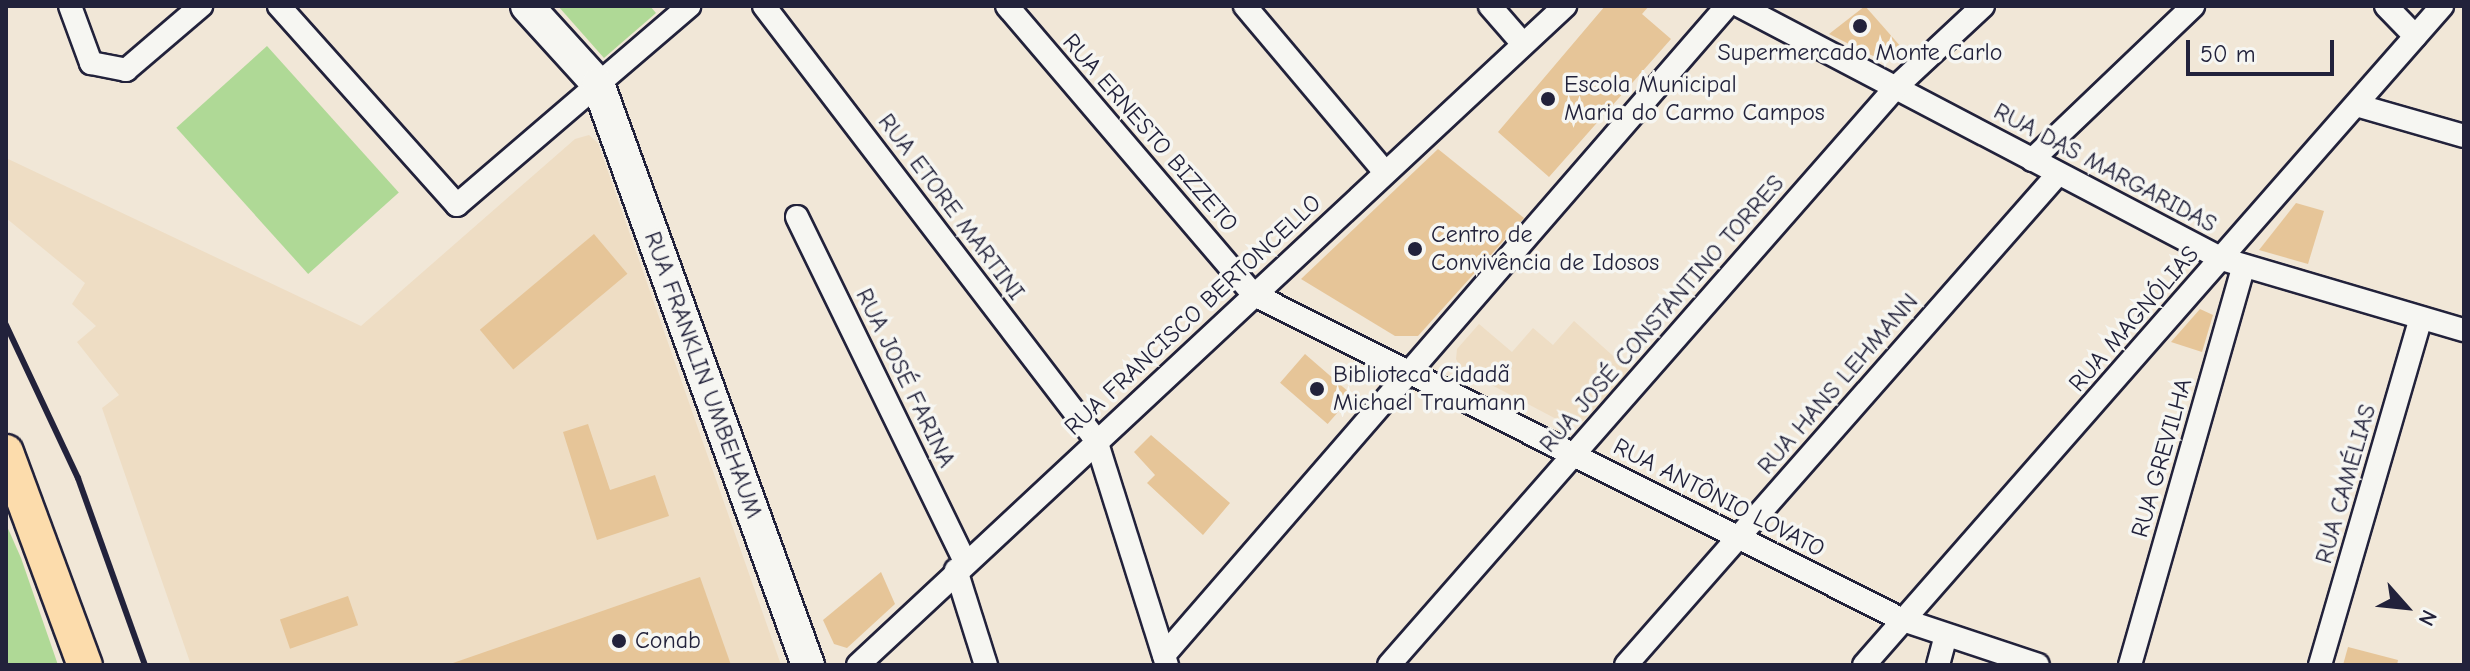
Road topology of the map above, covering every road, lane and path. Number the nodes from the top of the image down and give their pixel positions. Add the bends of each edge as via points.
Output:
1 (70, 6) edge
2 (201, 6) edge
3 (279, 6) edge
4 (527, 6) edge
5 (689, 6) edge
6 (764, 6) edge
7 (1007, 6) edge
8 (1245, 6) edge
9 (1490, 6) edge
10 (1565, 6) edge
11 (1727, 6) edge
12 (1740, 6) edge
13 (1983, 6) edge
14 (2193, 6) edge
15 (2386, 6) edge
16 (2442, 6) edge
17 (1770, 12) edge
18 (2415, 36) junction
19 (1523, 44) junction
20 (598, 84) junction
21 (1896, 87) junction
22 (2356, 105) junction
23 (2464, 136) edge
24 (2032, 160) junction
25 (1385, 172) junction
26 (2058, 174) junction
27 (797, 217) dead end
28 (2222, 259) junction
29 (2244, 266) junction
30 (1253, 294) junction
31 (2421, 318) junction
32 (2464, 330) edge
33 (1408, 371) junction
34 (1096, 440) junction
35 (6, 452) edge
36 (1575, 454) junction
37 (1738, 538) junction
38 (961, 566) junction
39 (1903, 620) junction
40 (1945, 639) junction
41 (1166, 660) edge
42 (85, 665) edge
43 (808, 665) edge
44 (858, 665) edge
45 (986, 665) edge
46 (1389, 665) edge
47 (1626, 665) edge
48 (1864, 665) edge
49 (1938, 665) edge
50 (2038, 665) edge
51 (2130, 665) edge
52 (2320, 665) edge

1 - 2 street via 91,63 126,70
3 - 20 street via 457,205
4 - 20 street
5 - 20 street
6 - 34 street, RUA ETORE MARTINI
7 - 30 street, RUA ERNESTO BIZZETO
8 - 25 street
9 - 19 street
10 - 19 street, RUA FRANCISCO BERTONCELLO
11 - 33 street
12 - 17 street, RUA DAS MARGARIDAS
13 - 21 street, RUA JOSÉ CONSTANTINO TORRES
14 - 24 street
15 - 18 street
16 - 18 street, RUA MAGNÓLIAS
17 - 21 street, RUA DAS MARGARIDAS
18 - 22 street, RUA MAGNÓLIAS
19 - 25 street, RUA FRANCISCO BERTONCELLO
20 - 43 street, RUA FRANKLIN UMBEHAUM
21 - 24 street, RUA DAS MARGARIDAS
21 - 36 street, RUA JOSÉ CONSTANTINO TORRES
22 - 23 street
22 - 28 street, RUA MAGNÓLIAS
24 - 26 street, RUA DAS MARGARIDAS
25 - 30 street, RUA FRANCISCO BERTONCELLO
26 - 28 street, RUA DAS MARGARIDAS
26 - 37 street, RUA HANS LEHMANN
27 - 38 street, RUA JOSÉ FARINA
28 - 29 street, RUA DAS MARGARIDAS
28 - 39 street, RUA MAGNÓLIAS
29 - 31 street, RUA DAS MARGARIDAS
29 - 51 street, RUA GREVILHA
30 - 33 street, RUA ANTÔNIO LOVATO
30 - 34 street, RUA FRANCISCO BERTONCELLO
31 - 32 street, RUA DAS MARGARIDAS
31 - 52 street, RUA CAMÉLIAS
33 - 36 street, RUA ANTÔNIO LOVATO
33 - 41 street
34 - 38 street, RUA FRANCISCO BERTONCELLO
34 - 41 street, RUA ETORE MARTINI
35 - 42 main road
36 - 37 street, RUA ANTÔNIO LOVATO
36 - 46 street, RUA JOSÉ CONSTANTINO TORRES
37 - 39 street, RUA ANTÔNIO LOVATO
37 - 47 street, RUA HANS LEHMANN
38 - 44 street, RUA FRANCISCO BERTONCELLO
38 - 45 street, RUA JOSÉ FARINA
39 - 40 street, RUA ANTÔNIO LOVATO
39 - 48 street, RUA MAGNÓLIAS
40 - 49 street
40 - 50 street, RUA ANTÔNIO LOVATO

